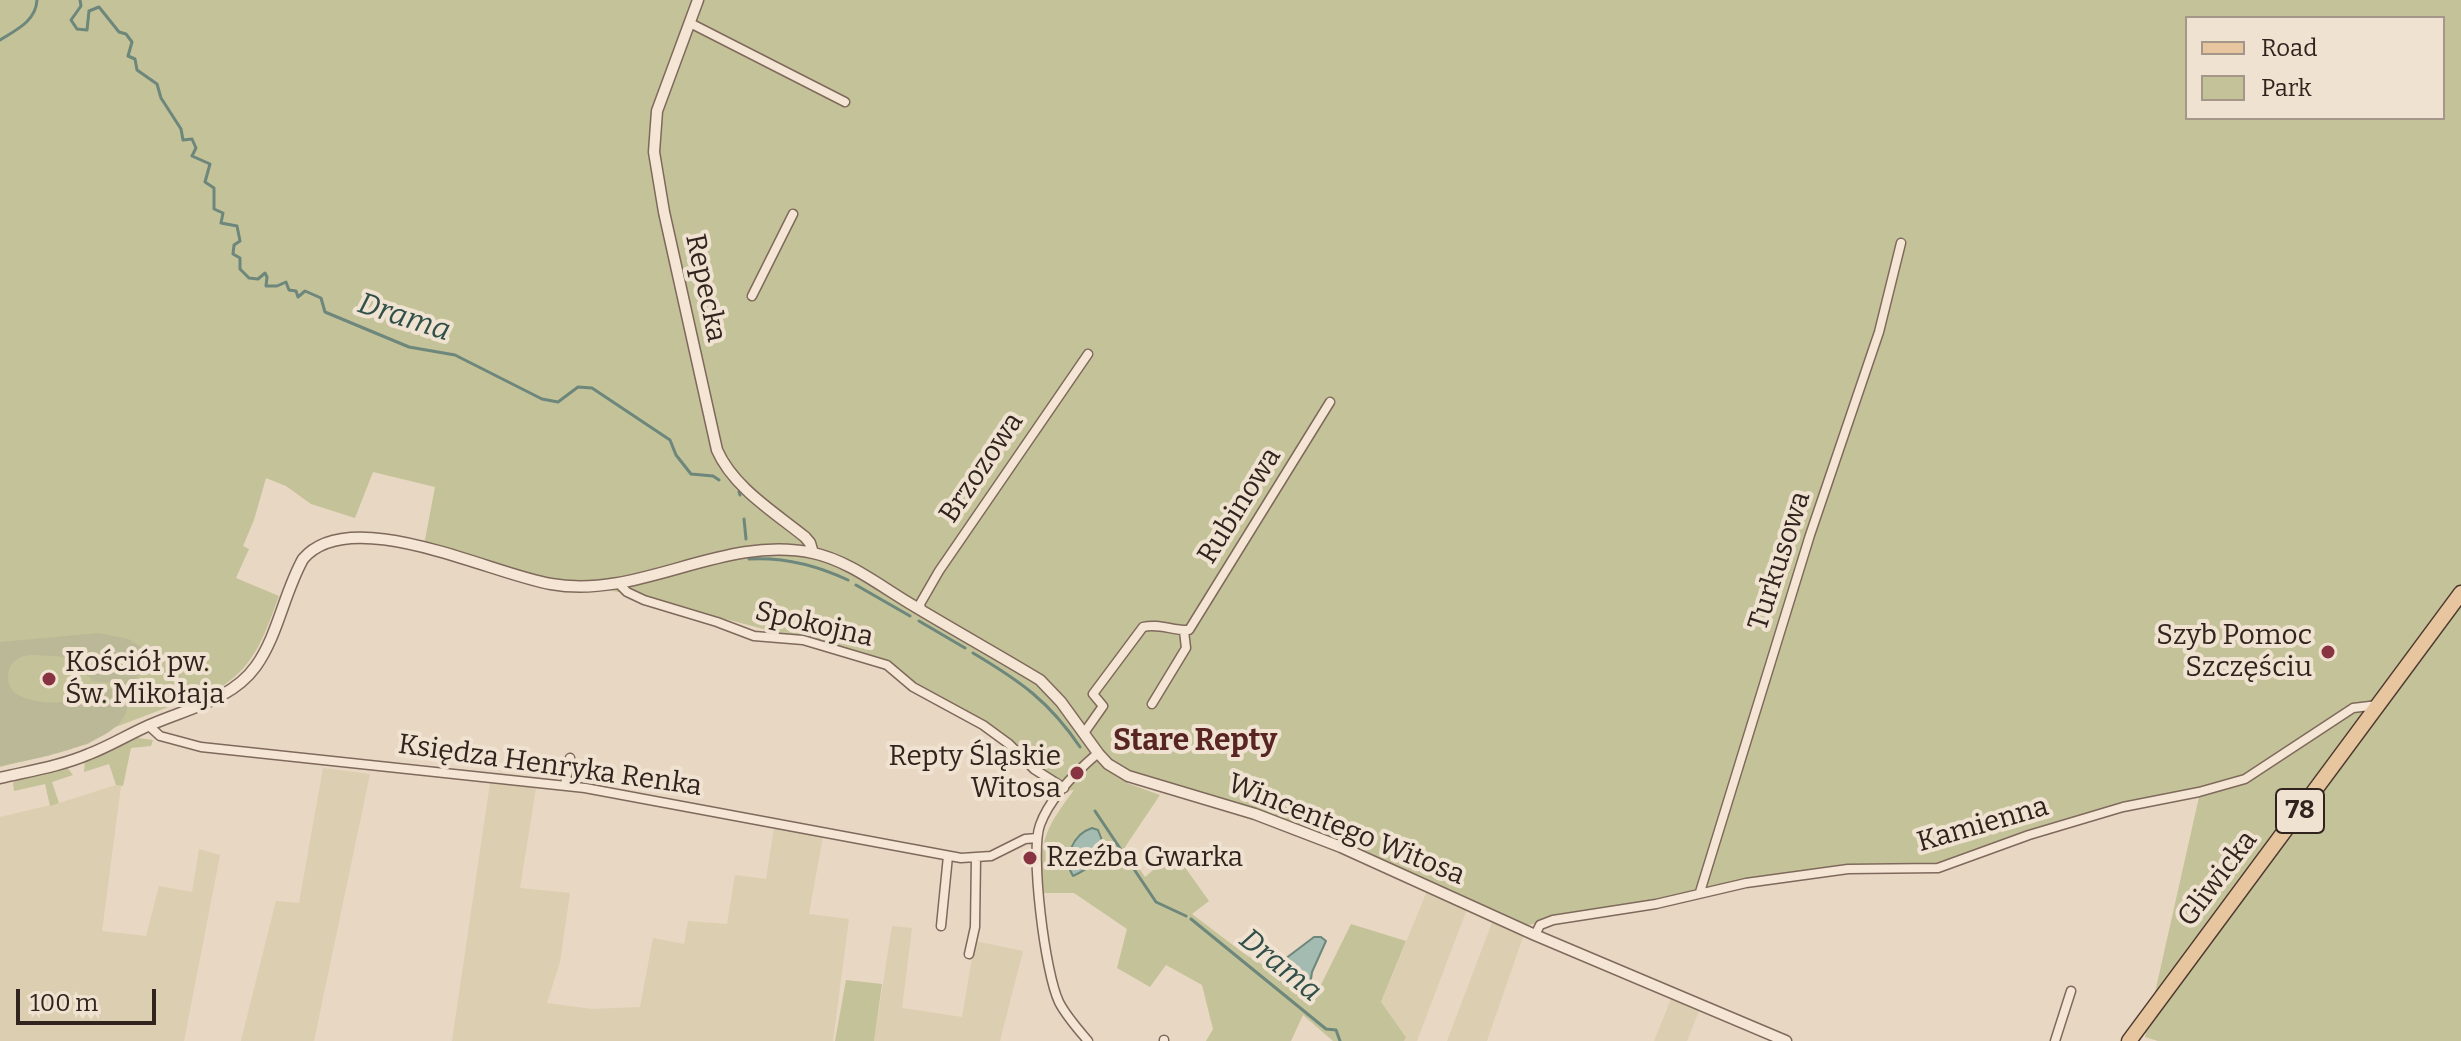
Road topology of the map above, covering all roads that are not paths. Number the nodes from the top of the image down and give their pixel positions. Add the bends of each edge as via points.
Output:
1 (698, 0) edge
2 (690, 23) junction
3 (845, 102) dead end
4 (793, 214) dead end
5 (1901, 243) dead end
6 (752, 296) dead end
7 (1088, 354) dead end
8 (1330, 402) dead end
9 (813, 553) junction
10 (619, 584) junction
11 (2461, 593) edge
12 (921, 610) junction
13 (1184, 631) junction
14 (1152, 704) dead end
15 (2378, 705) junction
16 (148, 725) junction
17 (1084, 733) junction
18 (1098, 753) junction
19 (570, 758) dead end
20 (0, 778) edge
21 (565, 785) junction
22 (1064, 788) junction
23 (1037, 838) junction
24 (948, 856) junction
25 (976, 858) junction
26 (1700, 892) junction
27 (941, 926) dead end
28 (1535, 935) junction
29 (969, 954) dead end
30 (2071, 991) dead end
31 (1088, 1041) edge
32 (1786, 1041) edge
33 (2055, 1041) edge
34 (2129, 1041) edge

1 - 2 street, Repecka
2 - 3 street
2 - 9 street, Repecka via 657,111 654,152 712,434 726,467 805,537
4 - 6 street
5 - 26 street, Turkusowa via 1879,332
7 - 12 street, Brzozowa via 939,571
8 - 13 street, Rubinowa
9 - 10 street, Wincentego Witosa via 758,550 724,555
9 - 12 street, Wincentego Witosa via 841,563
10 - 16 street, Wincentego Witosa via 547,584 408,545 360,538 327,541 303,559 250,674 222,695
10 - 22 street, Spokojna via 644,600 754,636 803,640 887,665 913,687 983,725
11 - 15 main road, Gliwicka / 78
12 - 17 street, Wincentego Witosa via 1040,680
13 - 14 street, Rubinowa via 1186,648
13 - 17 street via 1143,627 1093,694 1103,706
15 - 26 street, Kamienna via 2353,708 2245,779 2123,807 1938,868 1848,869
15 - 34 main road, Gliwicka / 78
16 - 20 street, Wincentego Witosa via 89,755
16 - 21 street, Księdza Henryka Renka via 160,736 201,747
17 - 18 street, Wincentego Witosa
18 - 22 street
18 - 28 street, Wincentego Witosa via 1128,776 1315,837
19 - 21 street
21 - 24 street, Księdza Henryka Renka
22 - 23 street via 1045,814
23 - 25 street, Księdza Henryka Renka
23 - 31 street via 1054,988
24 - 25 street, Księdza Henryka Renka
24 - 27 street
25 - 29 street via 975,927
26 - 28 street, Kamienna via 1553,920 1540,925
28 - 32 street, Wincentego Witosa
30 - 33 street

